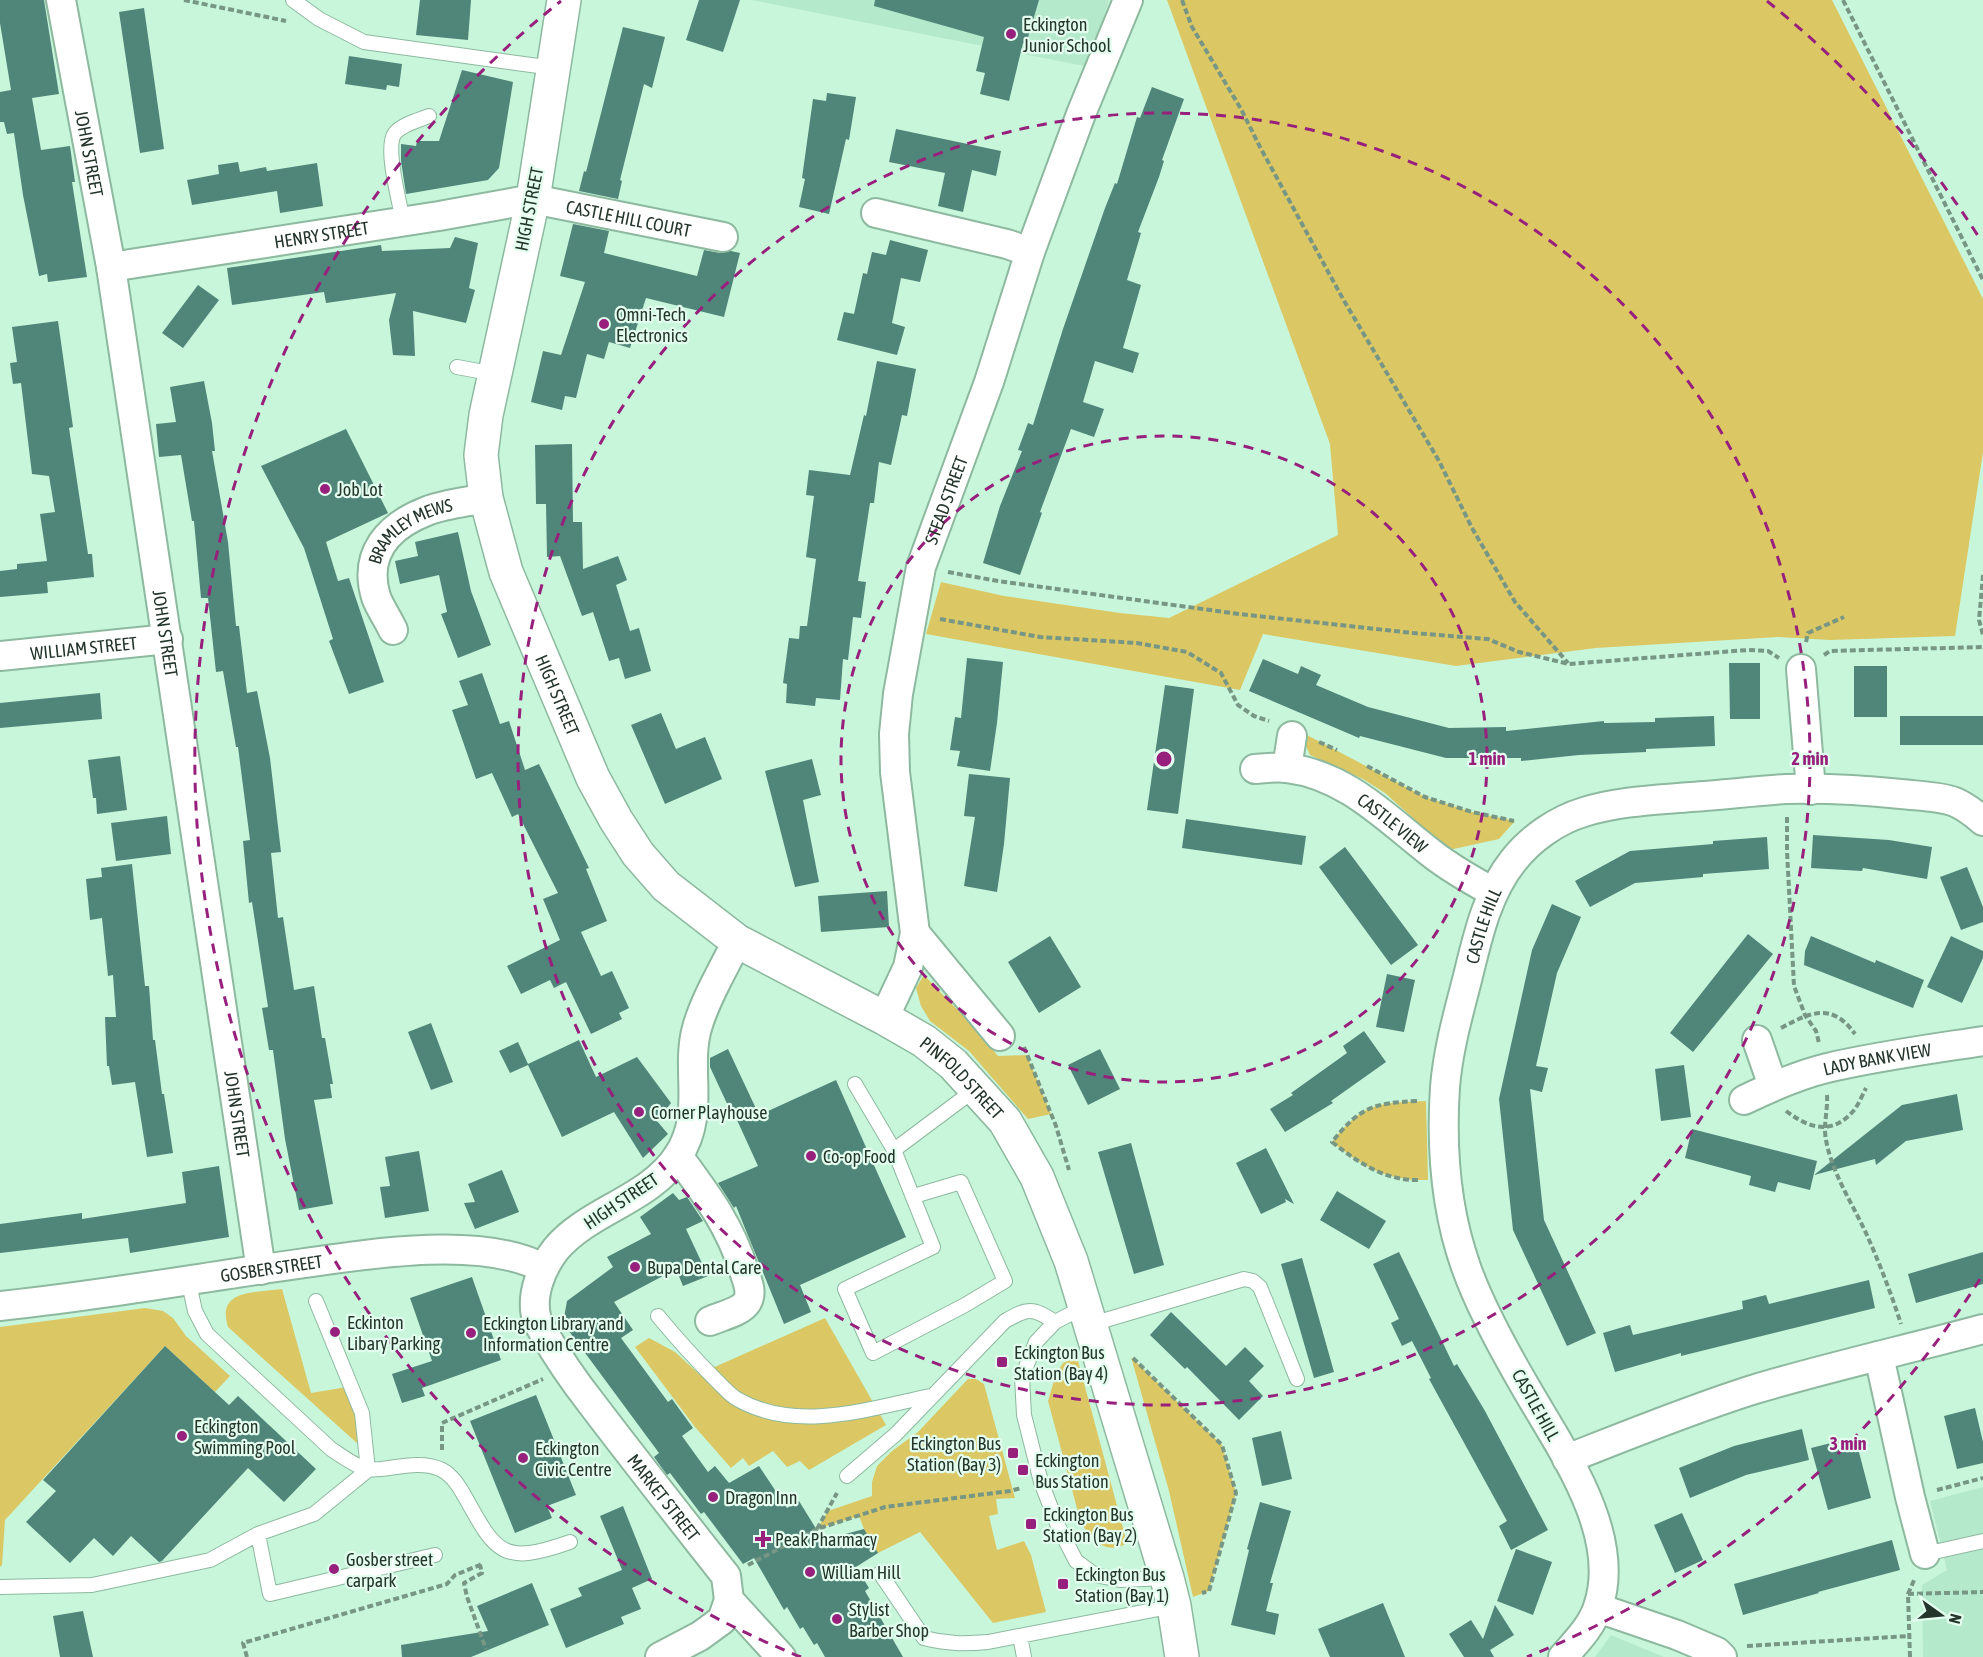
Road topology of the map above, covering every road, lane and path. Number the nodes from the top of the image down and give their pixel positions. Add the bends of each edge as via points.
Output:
1 (61, 0) edge
2 (184, 0) edge
3 (293, 0) edge
4 (564, 0) edge
5 (1128, 0) edge
6 (1182, 0) edge
7 (1843, 0) edge
8 (289, 22) dead end
9 (553, 68) junction
10 (429, 116) dead end
11 (533, 199) junction
12 (876, 213) dead end
13 (403, 221) junction
14 (723, 237) dead end
15 (1030, 252) junction
16 (111, 267) junction
17 (1983, 280) edge
18 (457, 367) dead end
19 (495, 374) junction
20 (486, 498) junction
21 (921, 567) junction
22 (1983, 574) edge
23 (912, 614) junction
24 (1845, 617) dead end
25 (393, 630) dead end
26 (1808, 633) dead end
27 (1983, 635) edge
28 (168, 639) junction
29 (1983, 647) edge
30 (0, 656) edge
31 (1569, 664) junction
32 (1801, 669) junction
33 (1293, 732) junction
34 (1341, 753) dead end
35 (1359, 762) dead end
36 (1287, 768) junction
37 (1255, 769) dead end
38 (1811, 790) junction
39 (1983, 821) edge
40 (1551, 826) junction
41 (1493, 892) junction
42 (915, 933) junction
43 (737, 941) junction
44 (884, 1018) junction
45 (1000, 1036) joint
46 (1756, 1040) dead end
47 (1983, 1041) edge
48 (855, 1084) dead end
49 (1773, 1086) junction
50 (976, 1089) junction
51 (1445, 1100) junction
52 (1744, 1100) dead end
53 (894, 1150) junction
54 (678, 1156) junction
55 (1069, 1171) dead end
56 (1446, 1179) junction
57 (914, 1196) junction
58 (543, 1268) junction
59 (261, 1270) junction
60 (188, 1279) junction
61 (316, 1301) dead end
62 (0, 1306) edge
63 (658, 1316) dead end
64 (710, 1321) dead end
65 (1091, 1321) junction
66 (1055, 1322) junction
67 (1983, 1329) edge
68 (1879, 1356) junction
69 (565, 1370) junction
70 (1297, 1378) dead end
71 (930, 1396) junction
72 (1567, 1459) junction
73 (441, 1469) junction
74 (368, 1470) junction
75 (847, 1476) joint
76 (1983, 1478) edge
77 (1041, 1482) junction
78 (1910, 1497) junction
79 (817, 1529) junction
80 (258, 1534) junction
81 (1983, 1541) edge
82 (570, 1542) dead end
83 (501, 1549) junction
84 (435, 1554) dead end
85 (1925, 1554) junction
86 (480, 1565) junction
87 (880, 1574) dead end
88 (0, 1587) edge
89 (728, 1588) junction
90 (1171, 1592) junction
91 (1983, 1592) edge
92 (1908, 1594) junction
93 (1598, 1608) junction
94 (1020, 1636) junction
95 (1910, 1636) junction
96 (486, 1649) dead end
97 (1720, 1655) edge
98 (247, 1657) edge
99 (660, 1657) edge
100 (780, 1657) edge
101 (1024, 1657) edge
102 (1182, 1657) edge
103 (1563, 1657) edge
104 (1910, 1657) edge

1 - 16 street, JOHN STREET
2 - 8 path
3 - 9 lane via 319,19 364,42
4 - 9 main road, HIGH STREET
5 - 15 street, STEAD STREET
6 - 31 path via 1192,27 1515,602
7 - 17 path
9 - 11 main road, HIGH STREET
10 - 13 lane via 396,131 391,140
11 - 13 street, HENRY STREET
11 - 14 street, CASTLE HILL COURT
11 - 19 main road, HIGH STREET
12 - 15 street
13 - 16 street, HENRY STREET
15 - 21 street, STEAD STREET via 989,382
16 - 28 street, JOHN STREET
18 - 19 lane
19 - 20 main road, HIGH STREET via 481,455
20 - 25 street, BRAMLEY MEWS via 427,511 401,525 380,544 374,557 376,597
20 - 43 main road, HIGH STREET via 506,572 592,778 638,854 666,886
21 - 23 street, STEAD STREET
21 - 31 path via 1217,611 1488,639 1519,652
22 - 27 path via 1979,620
23 - 33 path via 1040,637 1137,643 1186,652 1221,672 1238,705
23 - 42 street, STEAD STREET via 898,694 894,772
24 - 26 path
28 - 30 street, WILLIAM STREET
28 - 59 street, JOHN STREET
29 - 32 path via 1830,651
31 - 32 path via 1748,650 1768,651
32 - 38 street
33 - 34 path
33 - 36 street
35 - 40 path via 1425,797 1472,812
36 - 37 street, CASTLE VIEW
36 - 41 street, CASTLE VIEW via 1350,790 1377,807 1433,854
38 - 39 street, CASTLE HILL via 1923,796 1954,802
38 - 40 street, CASTLE HILL via 1612,804
40 - 41 street, CASTLE HILL via 1513,860
41 - 51 street, CASTLE HILL via 1453,1034
42 - 44 street, STEAD STREET via 908,967
42 - 45 street
43 - 44 main road, PINFOLD STREET
43 - 54 street, HIGH STREET via 697,1027 692,1056 693,1113
44 - 50 main road, PINFOLD STREET via 924,1041
45 - 55 path via 1021,1042 1056,1126
46 - 49 street
47 - 49 street, LADY BANK VIEW via 1826,1068
48 - 53 lane
49 - 52 street, LADY BANK VIEW
50 - 53 lane
50 - 65 main road, PINFOLD STREET via 1005,1121 1036,1177
51 - 56 street, CASTLE HILL
51 - 56 path via 1387,1102 1368,1108 1349,1121 1332,1142 1379,1174 1410,1180
53 - 57 lane
54 - 58 street, HIGH STREET via 662,1174 621,1204 574,1232
54 - 64 street via 736,1245 750,1291 747,1303 738,1310
56 - 72 street, CASTLE HILL via 1456,1234 1477,1294
57 - 57 lane via 961,1182 1005,1281 873,1353 845,1289 933,1247
58 - 59 street, GOSBER STREET via 526,1258 499,1253 440,1250 384,1253
58 - 69 street, MARKET STREET via 535,1294 536,1317
59 - 60 street, GOSBER STREET
60 - 62 street, GOSBER STREET via 73,1299
60 - 74 lane via 195,1311 207,1334 331,1449
61 - 74 lane via 362,1413
63 - 71 lane via 735,1398 756,1408 811,1418
65 - 66 lane
65 - 70 lane via 1227,1283 1253,1281 1260,1287
65 - 90 main road, PINFOLD STREET
65 - 90 path via 1222,1445 1225,1455 1236,1493 1209,1591
66 - 71 lane via 1041,1313 1024,1310 1005,1321
66 - 77 lane via 1036,1342 1022,1377 1024,1415
67 - 68 street, CASTLE HILL
68 - 72 street, CASTLE HILL via 1753,1390
68 - 78 street
69 - 73 path via 442,1423
69 - 89 street, MARKET STREET
71 - 75 lane via 896,1434
72 - 93 street, CASTLE HILL via 1598,1532 1604,1581
73 - 74 lane via 424,1465
73 - 83 lane via 458,1485 486,1535
74 - 80 lane via 314,1514
75 - 79 path
76 - 78 path
77 - 79 path via 1010,1491 885,1508
77 - 90 lane via 1076,1561 1095,1575
78 - 85 street
79 - 89 path
80 - 84 lane via 270,1594
80 - 88 lane via 210,1560 92,1585
81 - 85 lane
82 - 83 lane via 542,1551 519,1553
83 - 86 path
85 - 92 path
86 - 96 path via 482,1573 464,1582
86 - 98 path via 455,1575 447,1584 243,1643
87 - 94 lane via 924,1638 962,1644
89 - 99 street via 722,1620
89 - 100 street, MARKET STREET
90 - 94 lane
90 - 102 main road, PINFOLD STREET
91 - 92 path
92 - 95 path
93 - 97 street via 1677,1635
93 - 103 street, CASTLE HILL
94 - 101 lane
95 - 97 path via 1756,1645
95 - 104 path

